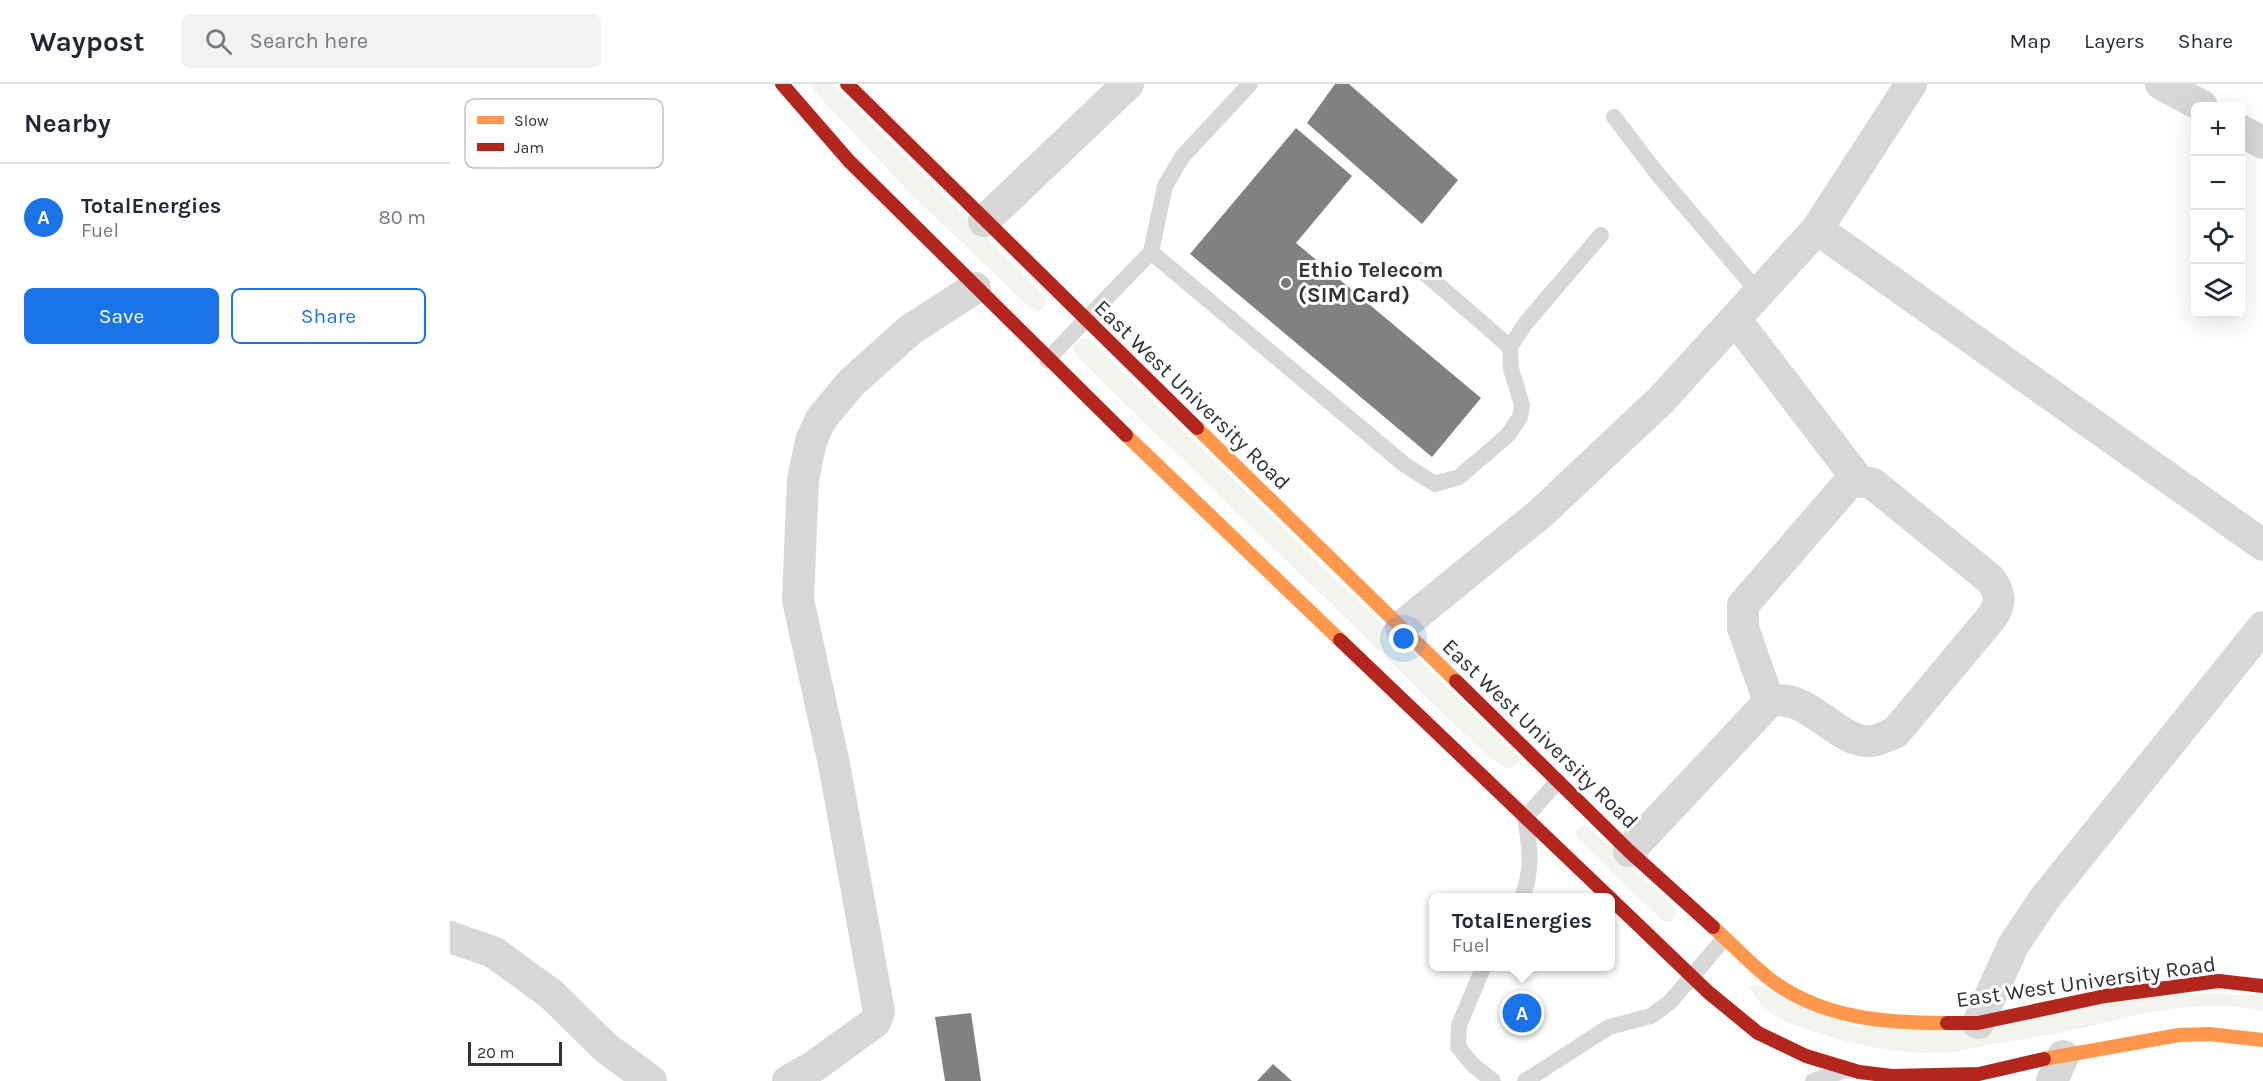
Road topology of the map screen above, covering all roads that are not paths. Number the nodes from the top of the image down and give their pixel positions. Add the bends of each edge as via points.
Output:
1 (782, 84) edge
2 (847, 84) edge
3 (1128, 84) edge
4 (1250, 84) edge
5 (1911, 84) edge
6 (2161, 84) edge
7 (2195, 102) edge
8 (1614, 117) dead end
9 (2245, 132) edge
10 (2263, 143) edge
11 (984, 220) junction
12 (1817, 229) junction
13 (1601, 235) dead end
14 (1151, 252) junction
15 (1421, 270) dead end
16 (975, 288) junction
17 (1759, 293) junction
18 (1735, 319) junction
19 (1086, 321) junction
20 (1510, 347) junction
21 (1047, 360) junction
22 (1859, 481) junction
23 (2263, 545) edge
24 (1401, 627) junction
25 (2263, 627) edge
26 (1768, 702) junction
27 (1558, 782) junction
28 (1525, 818) junction
29 (1629, 851) junction
30 (1524, 893) edge
31 (1605, 893) edge
32 (1615, 903) edge
33 (450, 937) edge
34 (1724, 939) junction
35 (1482, 971) edge
36 (1692, 976) junction
37 (2263, 986) edge
38 (1978, 1023) junction
39 (2263, 1040) edge
40 (2057, 1069) edge
41 (1847, 1070) junction
42 (651, 1081) edge
43 (788, 1081) edge
44 (1493, 1081) edge
45 (1525, 1081) edge
46 (1813, 1081) edge

1 - 16 main road via 849,161
2 - 11 main road, East West University Road
3 - 11 street
4 - 14 lane via 1182,157 1165,186
5 - 12 street
6 - 7 street
8 - 17 lane
9 - 10 street
11 - 19 main road, East West University Road
12 - 17 street
12 - 23 street
13 - 20 lane
14 - 19 lane
14 - 20 lane via 1406,465 1435,484 1459,477 1487,456 1520,417 1522,405 1511,369
15 - 20 lane
16 - 21 main road
16 - 43 street via 910,330 876,359 821,419 811,441 803,479 798,600 834,764 879,1012 875,1022
17 - 18 street
18 - 22 street
18 - 24 street via 1661,400 1541,513
19 - 21 lane
19 - 24 main road, East West University Road
21 - 28 main road
22 - 26 street via 1848,484 1836,495 1743,605 1743,628
22 - 26 street via 1873,484 1990,579 1999,592 1998,608 1894,733 1872,741 1855,738 1788,701
24 - 27 main road, East West University Road
25 - 38 street via 2044,898 2014,944
26 - 29 street
27 - 28 lane
27 - 29 main road, East West University Road
28 - 30 lane via 1531,853 1529,881
28 - 31 main road
29 - 34 main road, East West University Road
32 - 36 main road
33 - 42 street via 493,952 551,994 606,1048
34 - 36 lane
34 - 38 main road, East West University Road via 1775,983 1820,1007 1857,1018 1896,1023
35 - 44 lane via 1459,1025 1458,1047
36 - 41 main road via 1758,1033
36 - 45 lane via 1670,1002 1651,1016 1609,1028
37 - 38 main road, East West University Road via 2219,981 2175,985
39 - 40 main road via 2179,1035
40 - 41 main road via 1942,1077
41 - 46 lane

